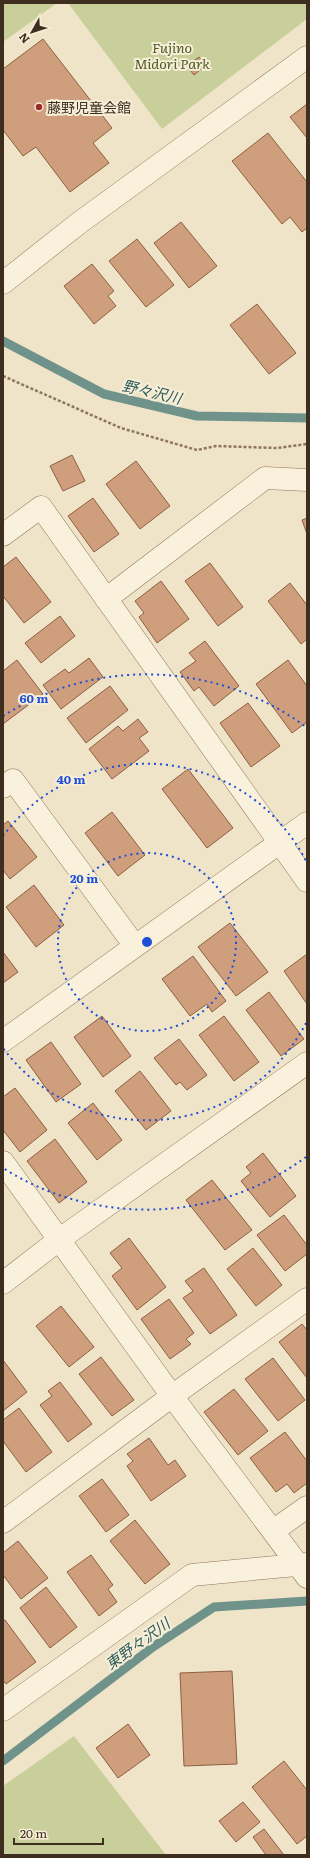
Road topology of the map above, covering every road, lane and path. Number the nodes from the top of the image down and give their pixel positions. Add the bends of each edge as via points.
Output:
1 (307, 57) edge
2 (3, 283) edge
3 (3, 376) edge
4 (307, 444) edge
5 (307, 480) edge
6 (3, 535) edge
7 (106, 599) junction
8 (3, 787) edge
9 (307, 823) edge
10 (280, 843) junction
11 (307, 881) edge
12 (135, 946) junction
13 (3, 1041) edge
14 (307, 1063) edge
15 (3, 1162) edge
16 (60, 1239) junction
17 (3, 1283) edge
18 (307, 1299) edge
19 (172, 1396) junction
20 (307, 1507) edge
21 (3, 1522) edge
22 (273, 1531) junction
23 (304, 1568) edge
24 (3, 1710) edge

1 - 2 street via 79,224
3 - 4 path via 121,428 196,450 216,446 277,448
5 - 7 street via 265,478
6 - 7 street via 41,507
7 - 10 street
8 - 12 street via 13,780
9 - 10 street
10 - 11 street
10 - 12 street
12 - 13 street
14 - 16 street
15 - 16 street
16 - 17 street
16 - 19 street
18 - 19 street
19 - 21 street
19 - 22 street
20 - 22 street
22 - 23 street
23 - 24 street via 192,1575

